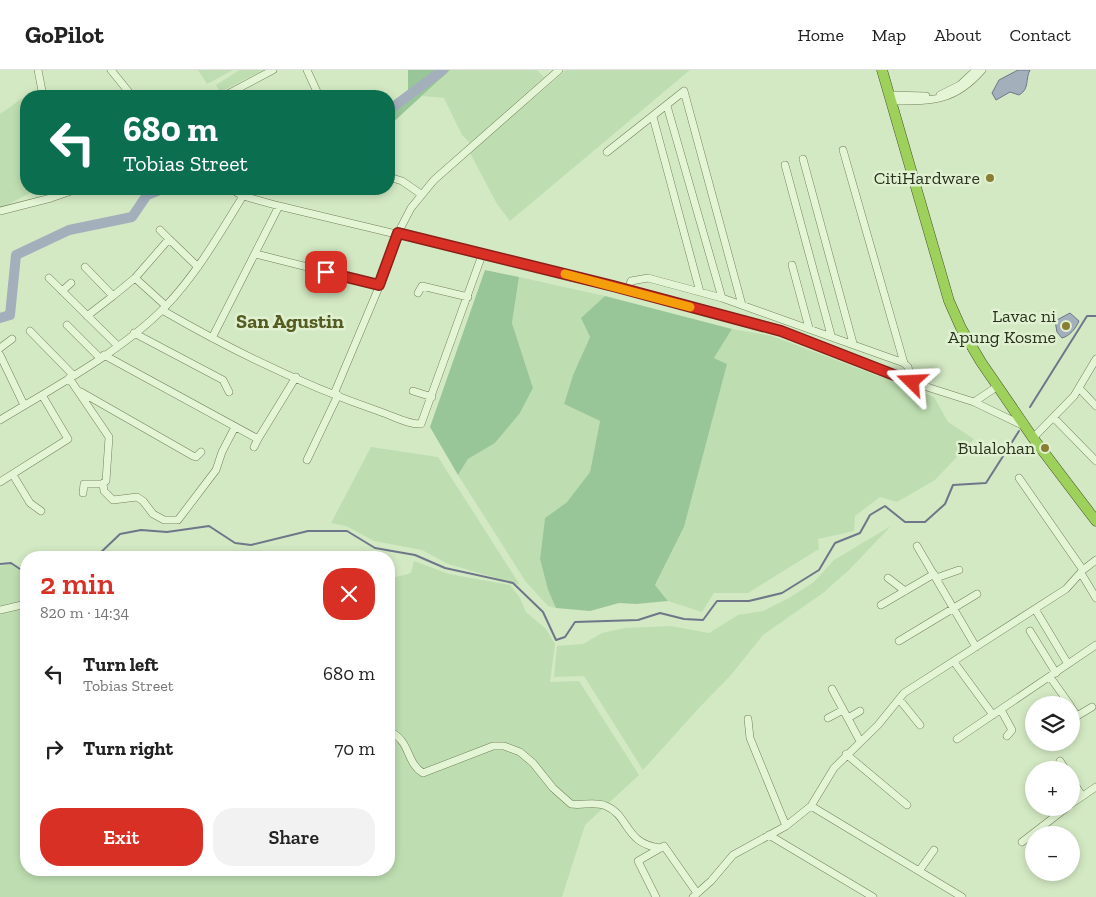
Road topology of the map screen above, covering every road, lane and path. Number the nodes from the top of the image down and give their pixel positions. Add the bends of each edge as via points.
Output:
1 (38, 70) edge
2 (111, 70) edge
3 (273, 70) edge
4 (307, 70) edge
5 (559, 70) edge
6 (882, 70) edge
7 (976, 70) edge
8 (982, 70) edge
9 (42, 90) edge
10 (127, 90) edge
11 (235, 90) edge
12 (316, 90) edge
13 (891, 98) junction
14 (926, 99) junction
15 (667, 106) junction
16 (652, 116) junction
17 (843, 150) dead end
18 (607, 152) dead end
19 (803, 159) dead end
20 (785, 165) dead end
21 (395, 179) edge
22 (422, 194) junction
23 (58, 195) edge
24 (242, 196) joint
25 (279, 206) junction
26 (0, 211) edge
27 (160, 230) dead end
28 (398, 233) junction
29 (169, 239) junction
30 (256, 254) junction
31 (482, 255) junction
32 (792, 265) dead end
33 (198, 267) junction
34 (85, 268) dead end
35 (48, 278) dead end
36 (136, 278) junction
37 (71, 282) dead end
38 (379, 285) junction
39 (62, 290) junction
40 (628, 290) junction
41 (700, 292) junction
42 (418, 293) dead end
43 (113, 296) junction
44 (468, 298) junction
45 (722, 298) junction
46 (742, 305) junction
47 (164, 308) junction
48 (88, 316) junction
49 (67, 325) dead end
50 (809, 328) junction
51 (30, 331) dead end
52 (134, 333) junction
53 (831, 336) junction
54 (12, 338) dead end
55 (212, 338) junction
56 (852, 343) junction
57 (117, 345) junction
58 (0, 348) edge
59 (0, 356) edge
60 (102, 356) junction
61 (1096, 359) edge
62 (904, 363) junction
63 (71, 376) junction
64 (296, 377) junction
65 (912, 382) junction
66 (998, 386) junction
67 (1079, 388) junction
68 (78, 391) junction
69 (413, 391) dead end
70 (229, 392) dead end
71 (336, 394) junction
72 (42, 395) junction
73 (432, 396) junction
74 (974, 402) junction
75 (24, 405) junction
76 (1096, 406) edge
77 (1, 417) edge
78 (1054, 418) junction
79 (235, 427) junction
80 (1028, 427) junction
81 (1033, 438) junction
82 (258, 439) junction
83 (254, 447) dead end
84 (201, 452) dead end
85 (307, 460) dead end
86 (1096, 462) edge
87 (13, 475) junction
88 (1019, 478) dead end
89 (0, 482) edge
90 (104, 484) junction
91 (83, 493) dead end
92 (41, 511) dead end
93 (1096, 521) edge
94 (917, 546) dead end
95 (1096, 560) edge
96 (959, 570) dead end
97 (1082, 571) junction
98 (935, 576) junction
99 (888, 578) dead end
100 (905, 591) junction
101 (977, 594) dead end
102 (1096, 598) edge
103 (881, 604) dead end
104 (20, 605) edge
105 (955, 608) junction
106 (1035, 609) junction
107 (0, 610) edge
108 (1030, 631) dead end
109 (899, 641) dead end
110 (976, 647) junction
111 (1095, 649) edge
112 (954, 662) junction
113 (1068, 664) junction
114 (1053, 675) junction
115 (832, 689) dead end
116 (1065, 696) edge
117 (899, 699) junction
118 (1092, 707) dead end
119 (844, 710) junction
120 (1001, 710) junction
121 (860, 711) dead end
122 (1080, 714) edge
123 (993, 715) junction
124 (828, 718) dead end
125 (848, 718) junction
126 (748, 719) dead end
127 (920, 725) dead end
128 (395, 734) edge
129 (1007, 736) dead end
130 (957, 739) dead end
131 (860, 741) junction
132 (846, 754) junction
133 (1096, 787) edge
134 (1080, 793) edge
135 (1082, 796) joint
136 (908, 805) dead end
137 (811, 806) junction
138 (1056, 816) edge
139 (786, 826) junction
140 (769, 835) junction
141 (1022, 842) dead end
142 (660, 848) junction
143 (934, 850) dead end
144 (919, 871) junction
145 (695, 895) edge
146 (656, 897) edge
147 (873, 897) edge
148 (962, 897) edge

1 - 9 street
2 - 10 street
3 - 11 street
4 - 12 street
5 - 22 street
6 - 13 highway
7 - 14 street via 954,88
8 - 14 street via 972,82 949,97
13 - 14 street
13 - 66 highway via 949,301 961,328
15 - 16 street
15 - 45 street
15 - 46 street via 684,92
16 - 18 street
16 - 41 street
17 - 62 street
19 - 56 street
20 - 53 street
21 - 22 street
22 - 28 street via 405,216
23 - 26 street
24 - 25 street
24 - 33 street
25 - 28 street
25 - 30 street
27 - 29 street
28 - 31 street
28 - 38 street
29 - 33 street
29 - 36 street
30 - 38 street
30 - 55 street
31 - 40 street
31 - 44 street
32 - 50 street
33 - 47 street
34 - 43 street
35 - 39 street
36 - 43 street
36 - 47 street
37 - 39 street
38 - 71 street
39 - 48 street
40 - 41 street via 631,281 648,278
40 - 65 street via 781,331
41 - 45 street
42 - 44 street via 422,286
43 - 48 street
44 - 73 street
45 - 46 street
46 - 50 street
47 - 52 street
47 - 55 street
48 - 57 street
49 - 60 street
50 - 53 street
51 - 63 street
52 - 57 street
52 - 70 street via 216,376 227,384
53 - 56 street
54 - 58 street
55 - 64 street
56 - 62 street
57 - 60 street
59 - 75 street
60 - 63 street
60 - 79 street
61 - 67 street
62 - 65 street
63 - 68 street
63 - 72 street
64 - 71 street
64 - 82 street
65 - 74 street
66 - 74 street
66 - 80 highway
67 - 76 street
67 - 78 street
68 - 84 street via 193,456
68 - 90 street via 110,437
69 - 73 street
71 - 73 street via 418,424 423,421
71 - 85 street
72 - 75 street
72 - 87 street via 68,438
74 - 80 street
75 - 77 street
78 - 81 street
78 - 86 street
79 - 82 street
79 - 90 street via 216,470 178,520 164,520 153,514 137,497 113,500 104,491
80 - 81 highway
81 - 93 highway
82 - 83 street
87 - 89 street
87 - 92 street via 30,503
88 - 97 street
90 - 91 street via 84,484
94 - 98 street
95 - 97 street
96 - 98 street
97 - 102 street
97 - 106 street via 1071,585
98 - 100 street
98 - 105 street
99 - 100 street
100 - 103 street
101 - 105 street
104 - 107 street
105 - 109 street
105 - 110 street
106 - 110 street
106 - 113 street
108 - 114 street
110 - 112 street
111 - 113 street
112 - 117 street
112 - 123 street
113 - 114 street
114 - 116 street
114 - 120 street
115 - 119 street
117 - 127 street
117 - 131 street
118 - 122 street
119 - 124 street
119 - 125 street
120 - 123 street
120 - 129 street via 1012,730
121 - 125 street
123 - 130 street
125 - 131 street
126 - 139 street via 750,738
128 - 142 street via 402,738 422,773 493,746 514,749 533,763 571,804 607,806 634,838
131 - 132 street
132 - 136 street
132 - 137 street via 822,785
133 - 135 street
134 - 135 street
137 - 139 street
137 - 144 street
138 - 141 street
139 - 140 street
140 - 145 street via 733,855
140 - 147 street
142 - 145 street via 666,847
142 - 146 street via 638,861
143 - 144 street
144 - 148 street

